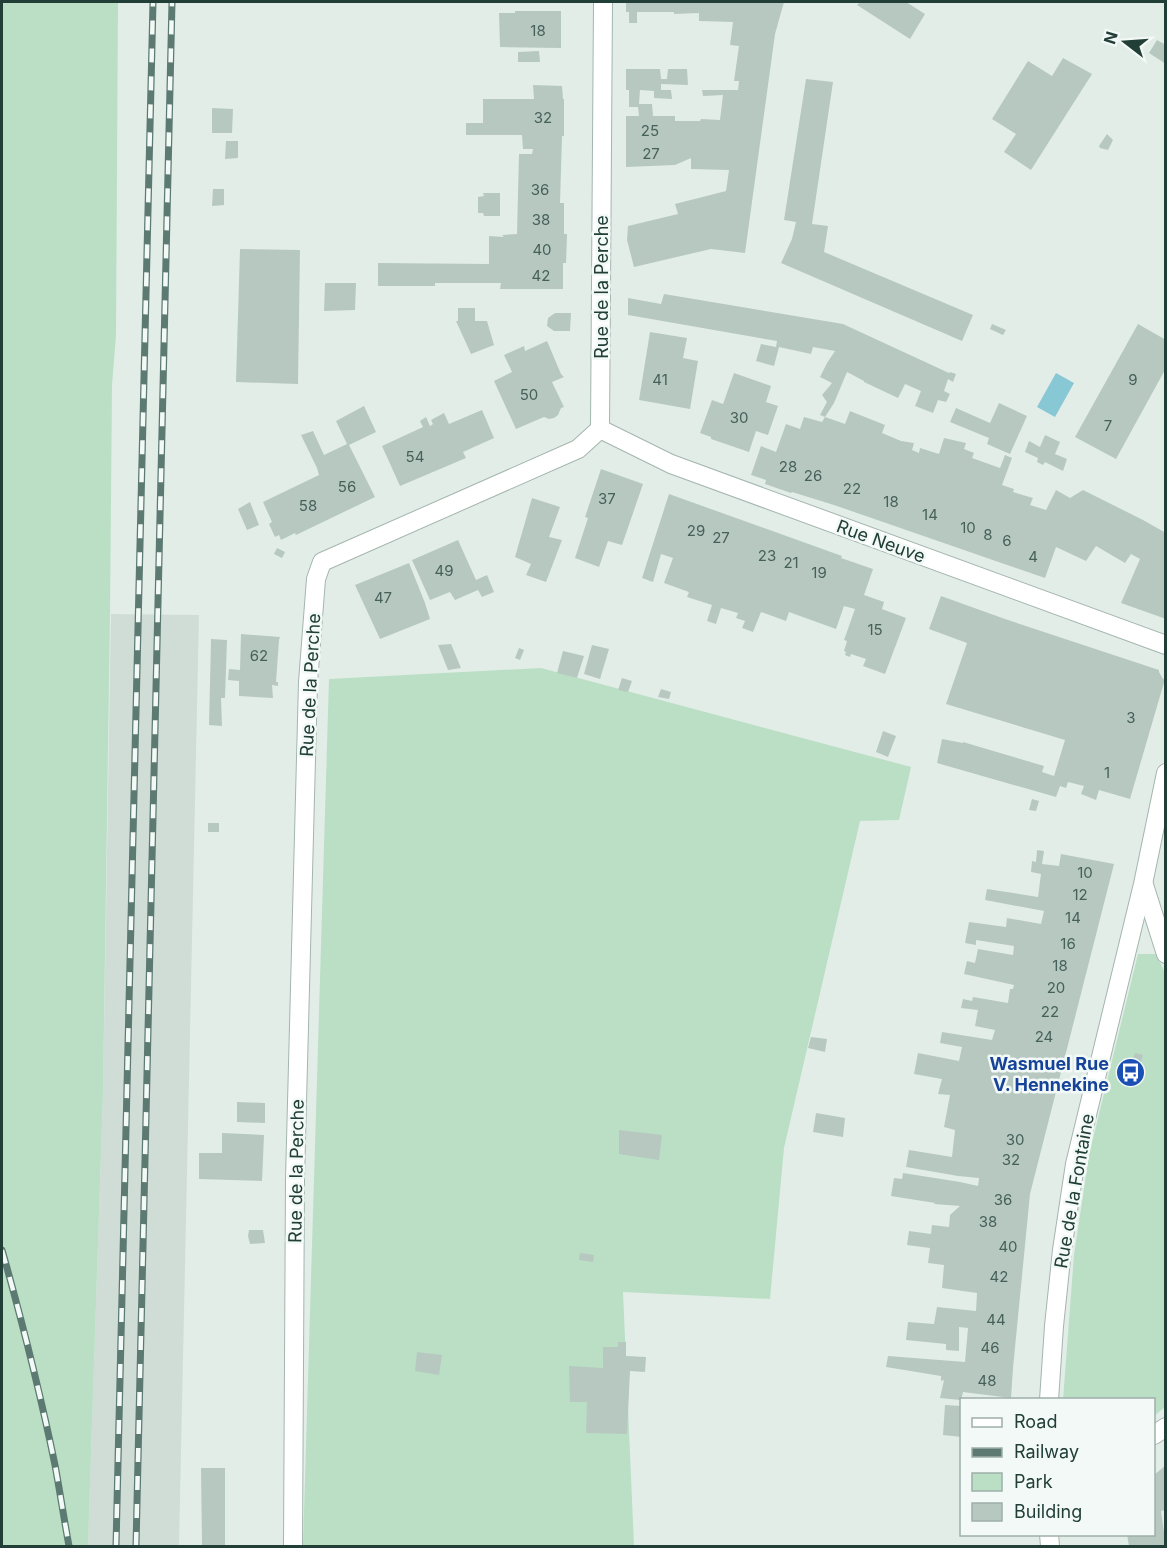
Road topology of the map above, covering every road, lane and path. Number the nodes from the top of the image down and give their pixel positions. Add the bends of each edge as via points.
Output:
1 (603, 2) edge
2 (600, 429) junction
3 (1166, 645) edge
4 (1166, 773) edge
5 (1166, 831) edge
6 (1143, 884) junction
7 (1166, 954) edge
8 (1049, 1398) edge
9 (293, 1546) edge

1 - 2 street, Rue de la Perche
2 - 3 street, Rue Neuve via 671,464
2 - 9 street, Rue de la Perche via 578,449 322,561 316,579 308,682 295,1179
4 - 6 street
5 - 6 street
6 - 7 street
6 - 8 street, Rue de la Fontaine via 1075,1164 1062,1250

